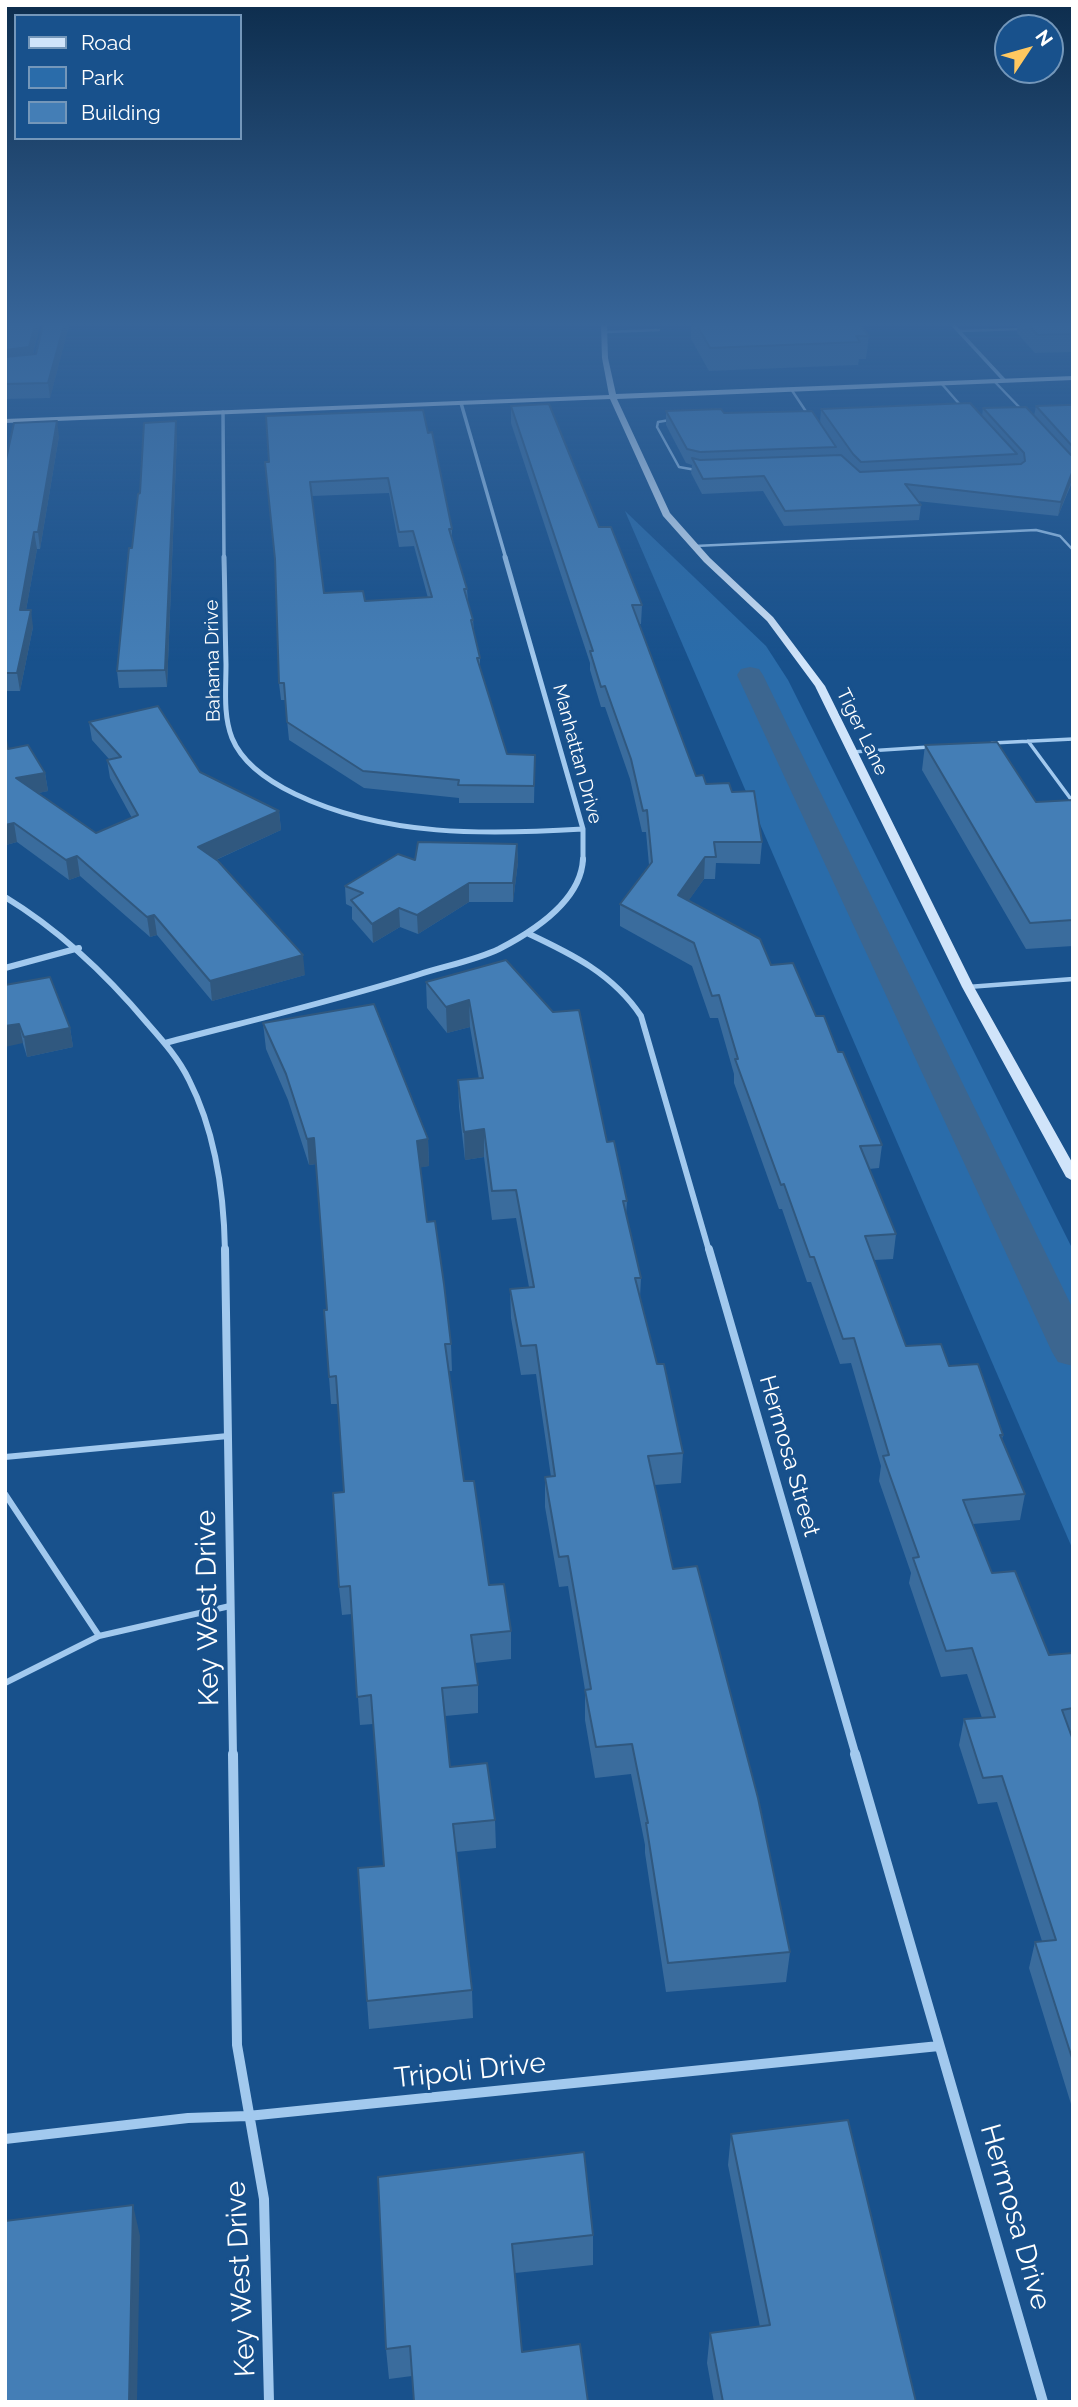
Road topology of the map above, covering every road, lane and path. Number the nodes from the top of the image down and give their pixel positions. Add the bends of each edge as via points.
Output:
1 (223, 437) edge
2 (471, 437) edge
3 (631, 437) edge
4 (663, 437) edge
5 (699, 471) edge
6 (694, 546) junction
7 (1073, 550) edge
8 (1073, 739) edge
9 (1028, 741) junction
10 (979, 744) edge
11 (929, 747) edge
12 (852, 752) junction
13 (1073, 802) edge
14 (583, 829) junction
15 (5, 897) edge
16 (527, 933) junction
17 (79, 948) junction
18 (5, 968) edge
19 (1073, 979) edge
20 (968, 986) junction
21 (165, 1043) junction
22 (1073, 1177) edge
23 (228, 1436) junction
24 (5, 1457) edge
25 (5, 1494) edge
26 (230, 1606) junction
27 (99, 1636) junction
28 (5, 1683) edge
29 (939, 2046) junction
30 (248, 2116) junction
31 (5, 2139) edge
32 (269, 2402) edge
33 (1043, 2402) edge

1 - 14 street, Bahama Drive via 226,708 229,732 241,754 266,777 301,797 399,826 511,833
2 - 14 street, Manhattan Drive
3 - 6 street, Tiger Lane via 666,514
4 - 5 lane via 679,467
6 - 7 lane via 1036,530 1060,536
6 - 12 street, Tiger Lane via 770,619 820,686
8 - 9 lane
9 - 10 lane
9 - 13 lane
11 - 12 lane
12 - 20 street, Tiger Lane
14 - 16 street, Manhattan Drive via 583,864 572,891
15 - 17 street, Key West Drive
16 - 21 street, Manhattan Drive via 450,966
16 - 29 street, Hermosa Street via 588,961 612,978 641,1016
17 - 18 street
17 - 21 street, Key West Drive
19 - 20 lane
20 - 22 street, Tiger Lane
21 - 23 street, Key West Drive via 190,1081 210,1133 224,1201
23 - 24 lane
23 - 26 street, Key West Drive
25 - 27 lane
26 - 27 lane
26 - 30 street, Key West Drive via 237,2045
27 - 28 lane
29 - 30 street, Tripoli Drive
29 - 33 street, Hermosa Drive
30 - 31 street, Tripoli Drive via 188,2118
30 - 32 street, Key West Drive via 264,2199

